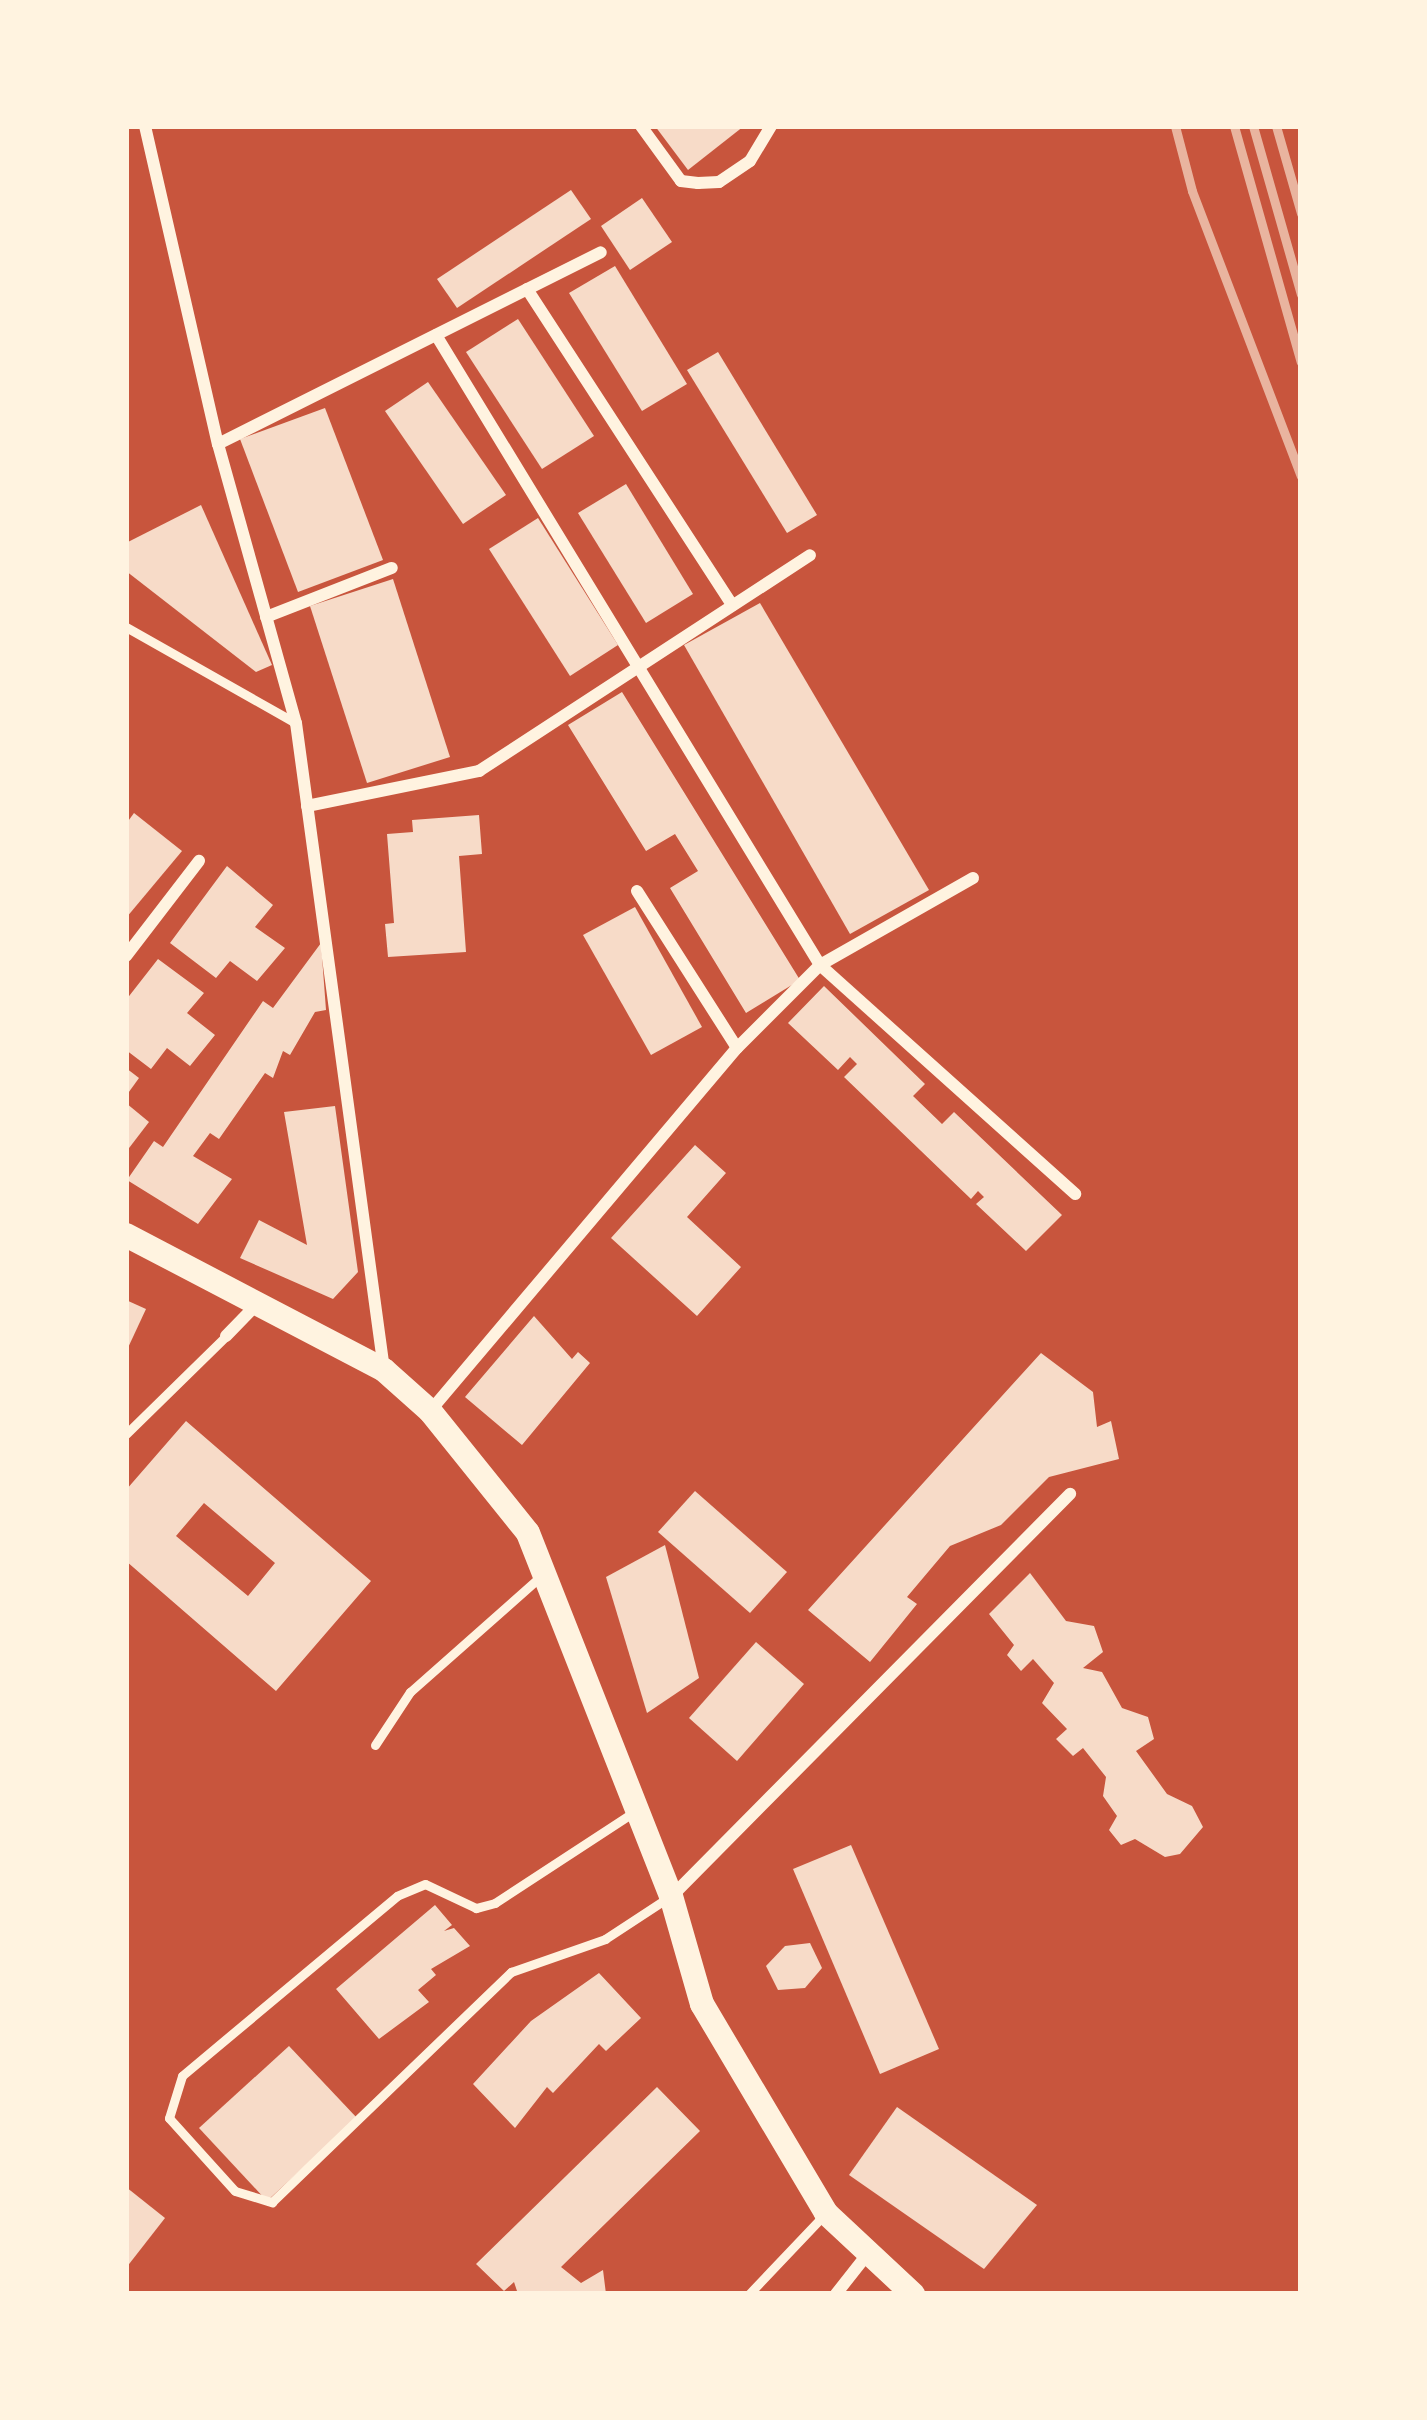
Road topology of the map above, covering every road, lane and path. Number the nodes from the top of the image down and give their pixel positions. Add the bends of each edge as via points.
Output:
1 (145, 126) edge
2 (641, 126) edge
3 (771, 126) edge
4 (601, 252) dead end
5 (527, 290) junction
6 (436, 335) junction
7 (218, 444) junction
8 (810, 555) dead end
9 (392, 568) dead end
10 (732, 605) junction
11 (266, 617) junction
12 (126, 626) edge
13 (635, 668) junction
14 (296, 723) junction
15 (307, 806) junction
16 (199, 861) dead end
17 (973, 878) dead end
18 (638, 891) dead end
19 (126, 956) edge
20 (820, 965) junction
21 (737, 1048) junction
22 (1075, 1194) dead end
23 (126, 1235) edge
24 (256, 1305) junction
25 (226, 1336) joint
26 (384, 1370) junction
27 (430, 1412) junction
28 (126, 1434) edge
29 (1070, 1494) dead end
30 (544, 1574) junction
31 (375, 1745) dead end
32 (637, 1810) junction
33 (671, 1896) junction
34 (826, 2213) junction
35 (870, 2250) junction
36 (749, 2294) edge
37 (836, 2294) edge
38 (913, 2294) edge

1 - 7 street
2 - 3 street via 681,181 698,183 719,182 750,161
4 - 5 street
5 - 6 street
5 - 10 street
6 - 7 street
6 - 13 street
7 - 11 street
8 - 10 street
9 - 11 street
10 - 13 street
11 - 14 street
12 - 14 lane
13 - 15 street via 479,771
13 - 20 street
14 - 15 street
15 - 26 street
16 - 19 street
17 - 20 street
18 - 21 street
20 - 21 street
20 - 22 street
21 - 27 street
23 - 24 main road
24 - 25 street
24 - 26 main road
25 - 28 lane
26 - 27 main road
27 - 30 main road via 528,1533
29 - 33 street
30 - 31 lane via 410,1692
30 - 32 main road
32 - 33 main road
32 - 33 lane via 495,1903 476,1908 425,1884 398,1895 182,2076 169,2118 236,2191 272,2202 511,1972 605,1939
33 - 34 main road via 702,2004
34 - 35 main road
34 - 36 lane
35 - 37 street
35 - 38 main road

